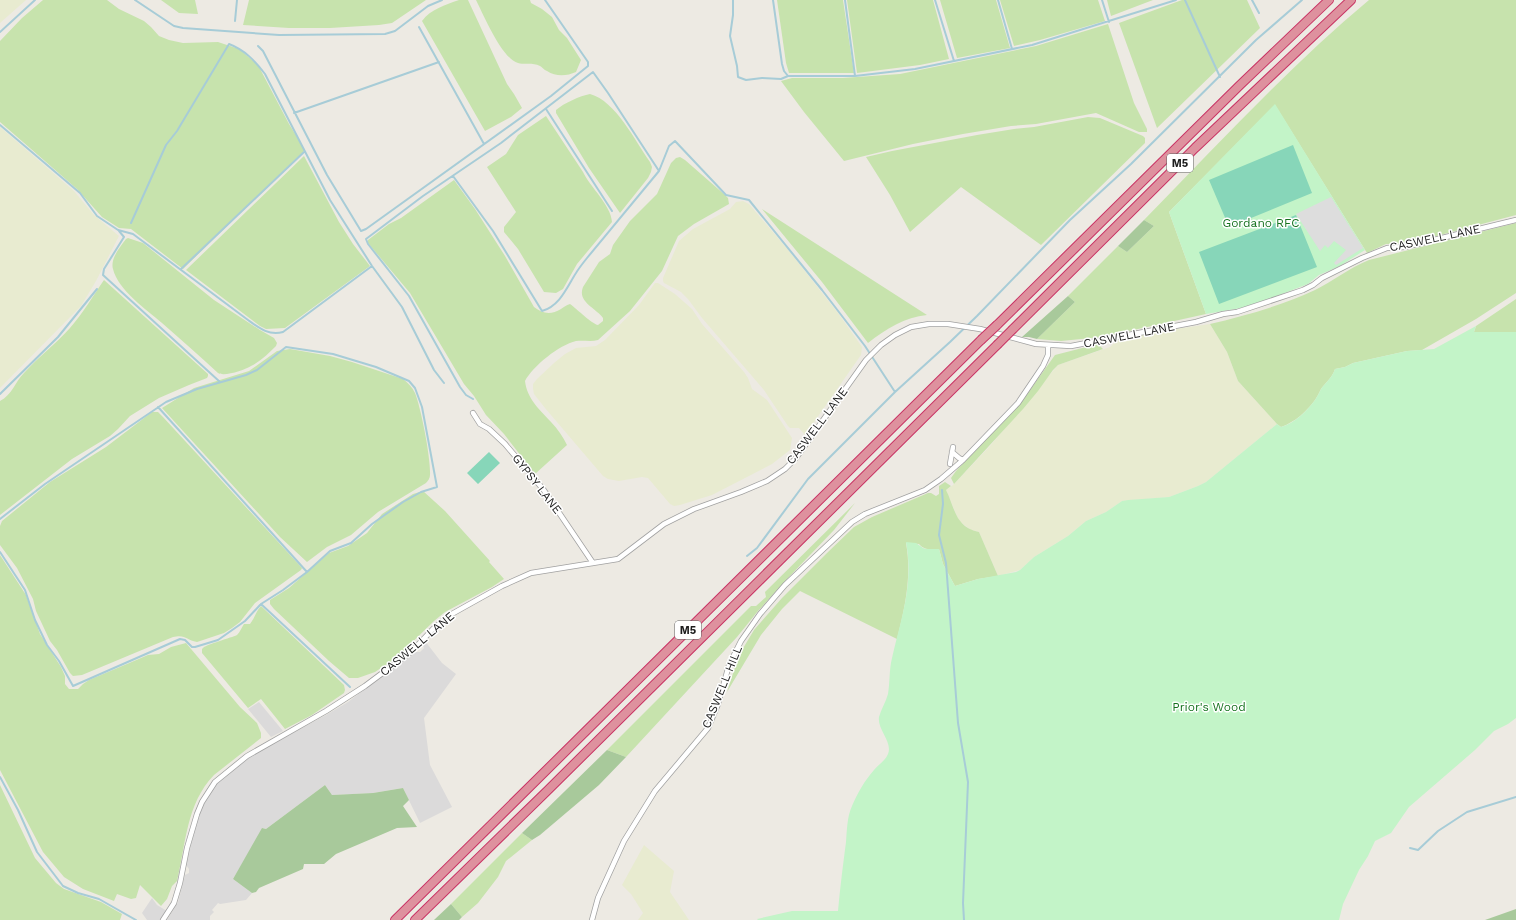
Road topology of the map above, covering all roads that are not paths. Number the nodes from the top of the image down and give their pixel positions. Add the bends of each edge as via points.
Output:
1 (1329, 0) edge
2 (1351, 0) edge
3 (1516, 220) edge
4 (1048, 345) junction
5 (473, 413) dead end
6 (963, 460) junction
7 (950, 464) dead end
8 (593, 563) junction
9 (163, 920) edge
10 (395, 920) edge
11 (415, 920) edge
12 (592, 920) edge

1 - 10 highway, M5, bridge via 1240,84
2 - 11 highway, M5, bridge via 1222,122
3 - 4 street, CASWELL LANE via 1405,247 1387,248 1362,258 1303,290 1237,312 1071,346
4 - 6 street, CASWELL HILL via 1048,355 1043,366 1018,403
4 - 8 street, CASWELL LANE via 948,324 911,327 881,345 866,360 815,433 785,469 767,481 694,509 664,524 618,559
5 - 8 street, GYPSY LANE via 480,424 489,429 508,448 543,489
6 - 7 street via 953,449
6 - 12 street, CASWELL HILL via 925,490 878,508 852,522 785,585 760,614 741,641 729,665 708,728 655,791 624,841 598,898
8 - 9 street, CASWELL LANE via 524,575 456,611 433,629 412,651 365,686 326,711 258,748 222,775 208,791 197,814 174,903

